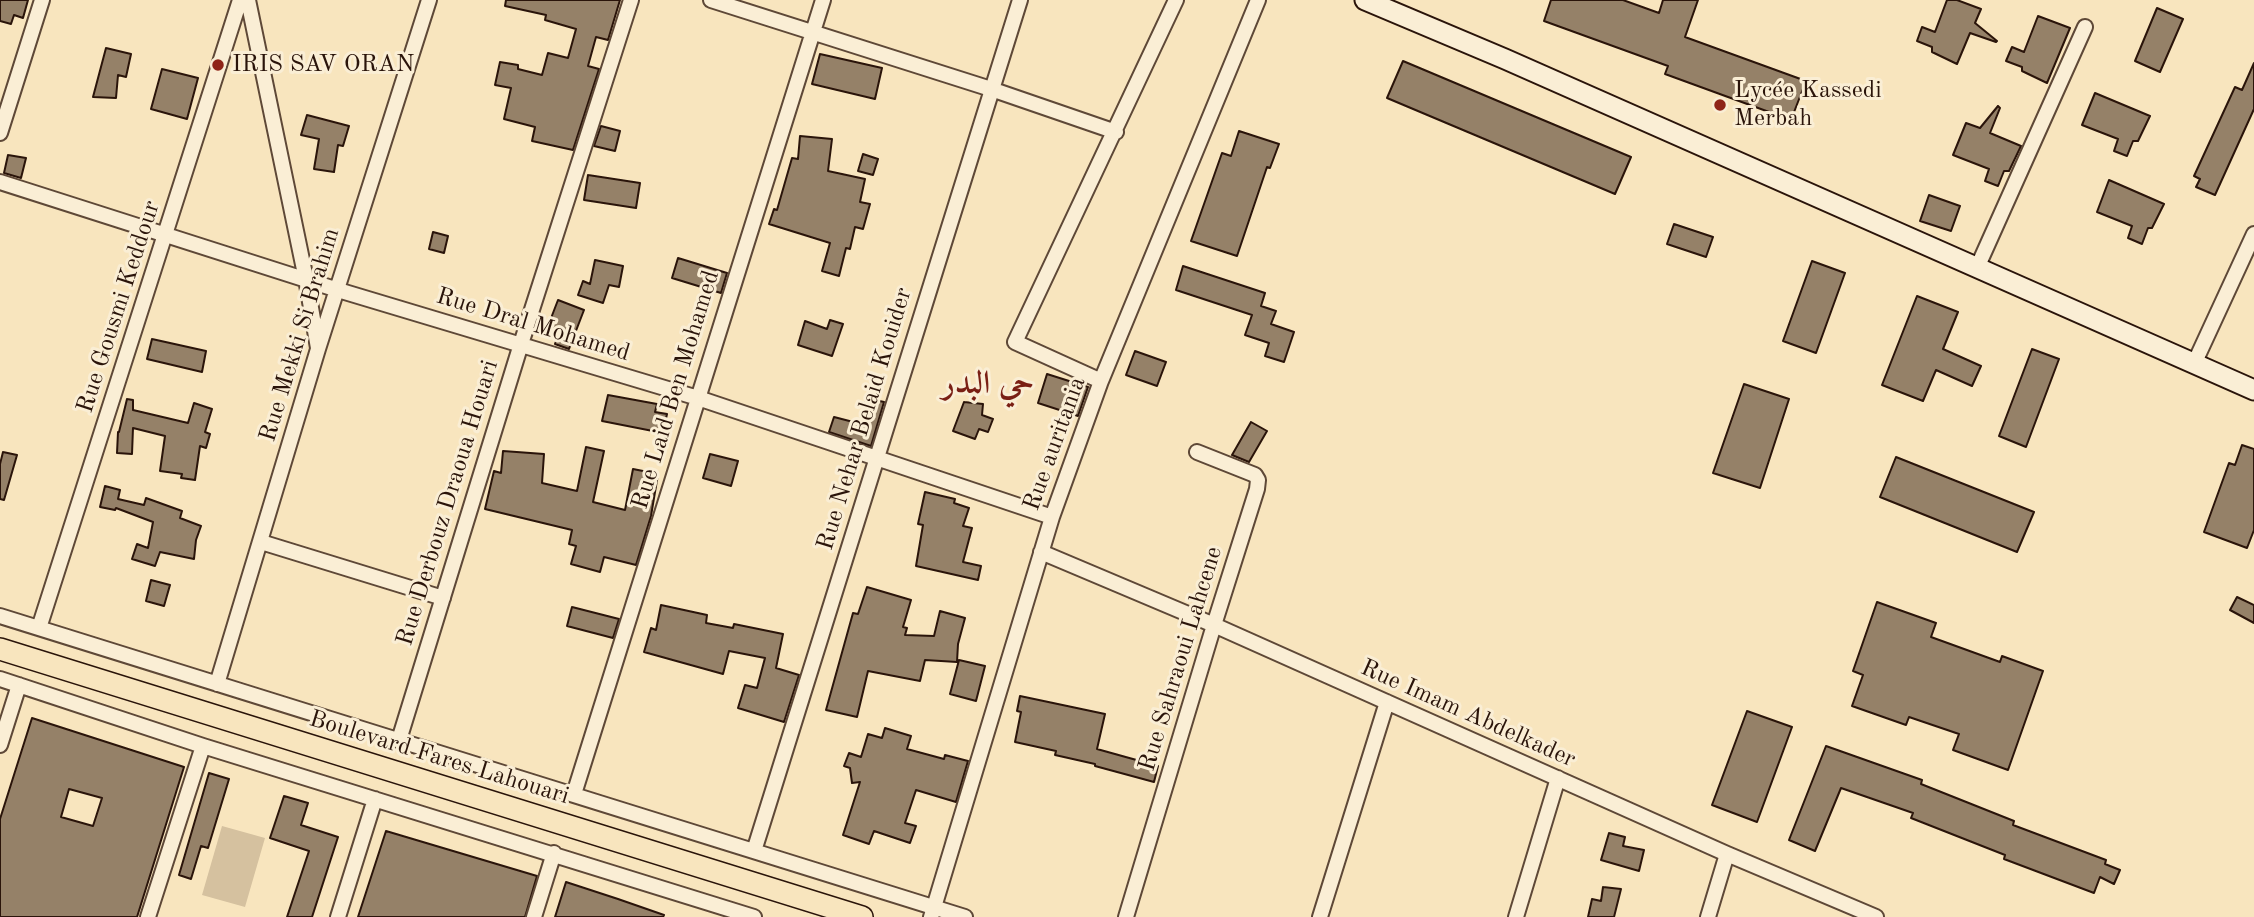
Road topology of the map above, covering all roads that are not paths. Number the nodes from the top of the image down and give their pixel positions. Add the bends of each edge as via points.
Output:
1 (42, 0) edge
2 (240, 0) edge
3 (248, 0) edge
4 (429, 0) edge
5 (631, 0) edge
6 (711, 0) edge
7 (823, 0) edge
8 (1020, 0) edge
9 (1176, 0) edge
10 (1258, 0) edge
11 (1365, 0) edge
12 (2085, 27) dead end
13 (812, 33) junction
14 (991, 89) junction
15 (1116, 132) junction
16 (0, 133) edge
17 (0, 182) edge
18 (167, 234) junction
19 (2254, 234) edge
20 (1977, 268) junction
21 (306, 279) junction
22 (338, 290) junction
23 (521, 344) junction
24 (318, 349) junction
25 (2194, 364) junction
26 (1101, 381) junction
27 (2254, 390) edge
28 (698, 398) junction
29 (1197, 452) dead end
30 (877, 459) junction
31 (1052, 516) junction
32 (261, 542) junction
33 (1041, 552) junction
34 (443, 598) junction
35 (0, 616) edge
36 (1214, 625) junction
37 (39, 628) junction
38 (0, 649) edge
39 (0, 680) edge
40 (217, 684) junction
41 (19, 685) junction
42 (1387, 702) junction
43 (399, 740) junction
44 (0, 745) edge
45 (203, 746) junction
46 (1558, 778) junction
47 (574, 794) junction
48 (375, 799) junction
49 (754, 851) junction
50 (554, 853) junction
51 (1727, 854) junction
52 (932, 912) edge
53 (733, 914) edge
54 (148, 917) edge
55 (338, 917) edge
56 (534, 917) edge
57 (754, 917) edge
58 (862, 917) edge
59 (965, 917) edge
60 (1126, 917) edge
61 (1320, 917) edge
62 (1516, 917) edge
63 (1708, 917) edge
64 (1876, 917) edge

1 - 16 street
2 - 18 street, Rue Gousmi Keddour
3 - 21 street
4 - 22 street, Rue Mekki Si Brahim
5 - 23 street, Rue Derbouz Draoua Houari
6 - 13 street
7 - 13 street, Rue Laid Ben Mohamed
8 - 14 street, Rue Nehar Belaid Kouider
9 - 15 street
10 - 26 street, Rue auritania
11 - 20 street
12 - 20 street
13 - 14 street
13 - 28 street, Rue Laid Ben Mohamed
14 - 15 street
14 - 30 street, Rue Nehar Belaid Kouider
15 - 26 street via 1015,342
17 - 18 street, Rue Dral Mohamed
18 - 21 street, Rue Dral Mohamed
18 - 37 street, Rue Gousmi Keddour
19 - 25 street
20 - 25 street
21 - 22 street, Rue Dral Mohamed
21 - 24 street
22 - 23 street, Rue Dral Mohamed
22 - 24 street, Rue Mekki Si Brahim
23 - 28 street, Rue Dral Mohamed
23 - 34 street, Rue Derbouz Draoua Houari
24 - 32 street, Rue Mekki Si Brahim
25 - 27 street
26 - 31 street, Rue auritania
28 - 30 street, Rue Dral Mohamed
28 - 47 street, Rue Laid Ben Mohamed
29 - 36 street, Rue Sahraoui Lahcene via 1258,480
30 - 31 street, Rue Dral Mohamed
30 - 49 street, Rue Nehar Belaid Kouider
31 - 33 street, Rue auritania
32 - 34 street
32 - 40 street, Rue Mekki Si Brahim
33 - 36 street, Rue Imam Abdelkader
33 - 52 street, Rue auritania
34 - 43 street, Rue Derbouz Draoua Houari
35 - 37 street
36 - 42 street, Rue Imam Abdelkader
36 - 60 street, Rue Sahraoui Lahcene
37 - 40 street
38 - 58 main road, Boulevard Fares Lahouari
39 - 41 street
40 - 43 street
41 - 44 street
41 - 45 street
42 - 46 street, Rue Imam Abdelkader
42 - 61 street
43 - 47 street
45 - 48 street
45 - 54 street
46 - 51 street, Rue Imam Abdelkader
46 - 62 street
47 - 49 street
48 - 50 street
48 - 55 street
49 - 52 street
50 - 53 street
50 - 56 street
51 - 63 street
51 - 64 street, Rue Imam Abdelkader
52 - 59 street
53 - 57 street

